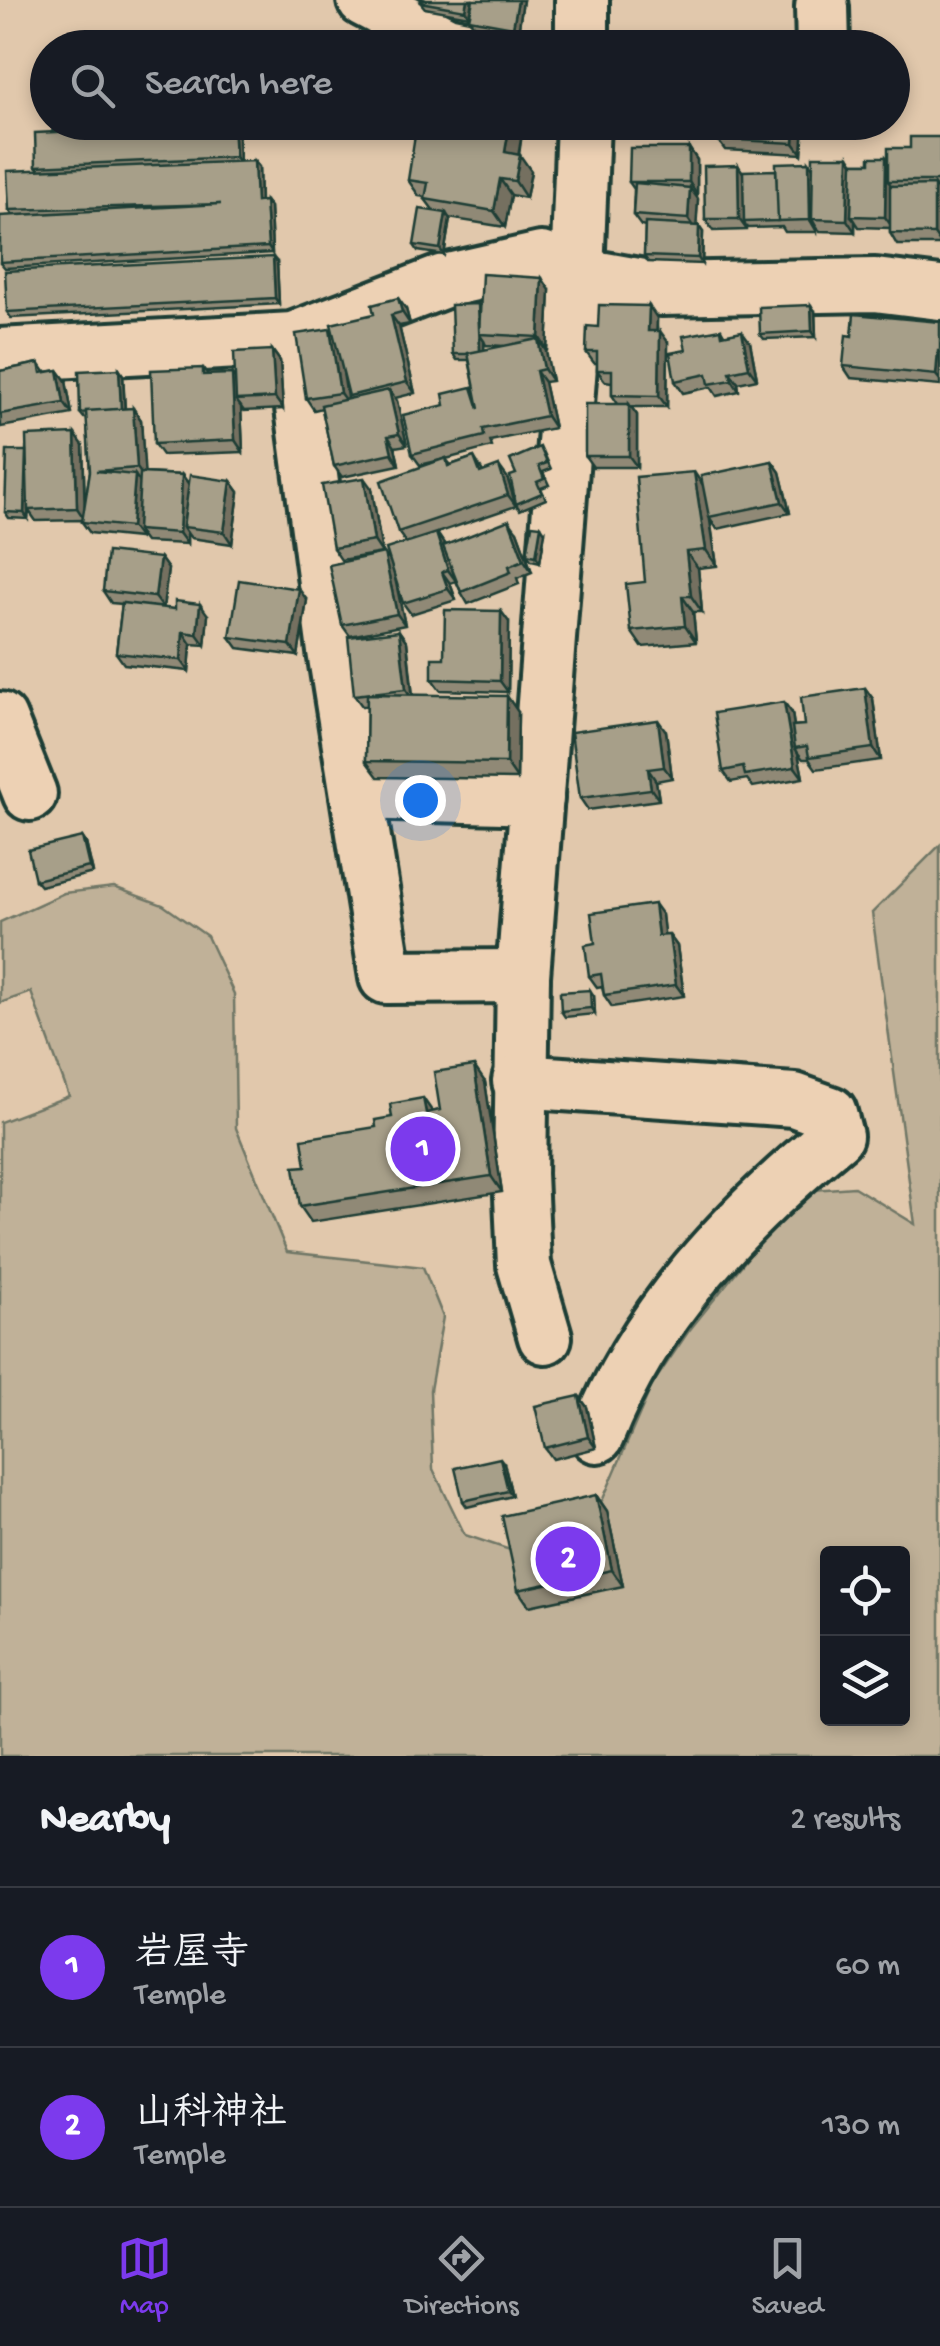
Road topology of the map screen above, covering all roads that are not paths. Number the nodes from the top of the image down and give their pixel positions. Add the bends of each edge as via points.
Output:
1 (582, 0) edge
2 (372, 2) edge
3 (423, 30) edge
4 (582, 30) edge
5 (581, 140) edge
6 (577, 274) junction
7 (940, 292) edge
8 (293, 338) junction
9 (0, 356) edge
10 (0, 720) edge
11 (357, 793) junction
12 (30, 794) dead end
13 (537, 798) junction
14 (523, 976) junction
15 (520, 1081) junction
16 (546, 1337) dead end
17 (597, 1436) dead end

1 - 4 street
2 - 3 street
5 - 6 street
6 - 7 street via 661,288 875,285
6 - 8 street via 542,259 444,281
6 - 13 street
8 - 9 street
8 - 11 street
10 - 12 street
11 - 13 street
11 - 14 street via 386,978
13 - 14 street
14 - 15 street
15 - 16 street via 524,1265
15 - 17 street via 794,1100 830,1114 836,1136 784,1180 677,1292 618,1381

